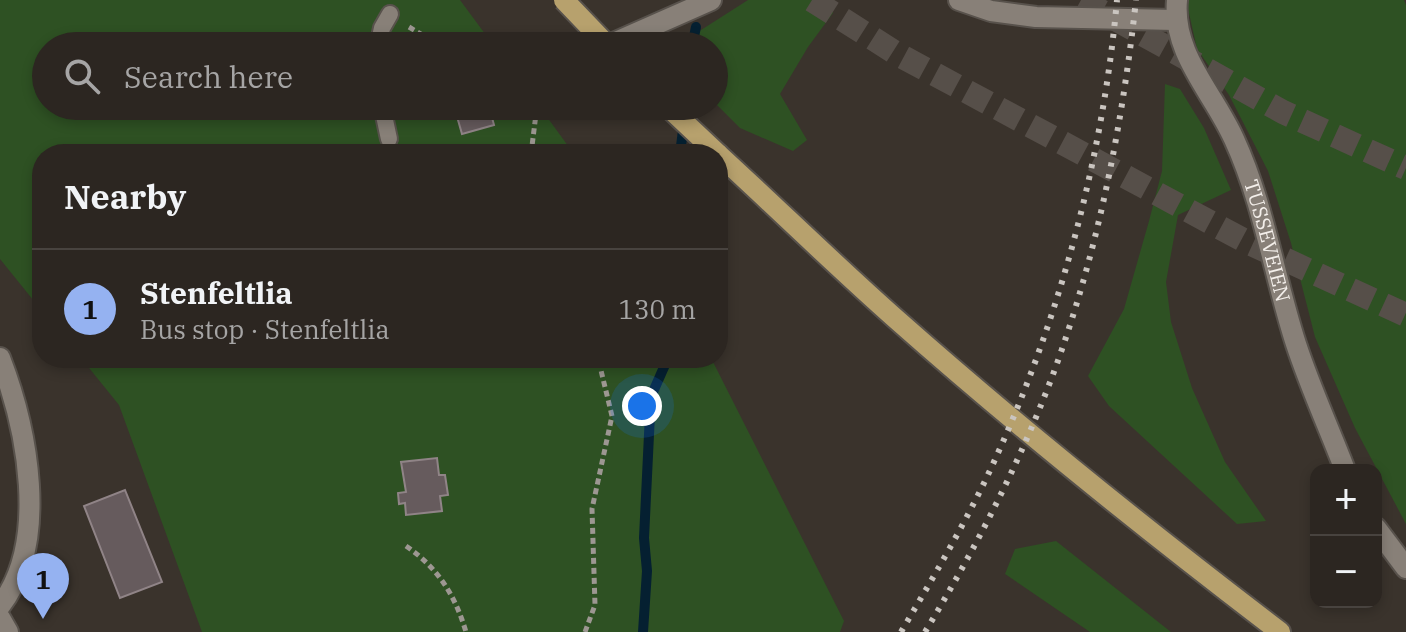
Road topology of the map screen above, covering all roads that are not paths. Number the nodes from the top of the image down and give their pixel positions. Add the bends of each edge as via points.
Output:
1 (564, 0) edge
2 (711, 0) edge
3 (959, 0) edge
4 (1176, 10) edge
5 (390, 14) road end
6 (381, 32) edge
7 (594, 32) edge
8 (639, 32) edge
9 (385, 120) edge
10 (682, 120) edge
11 (389, 139) dead end
12 (707, 144) edge
13 (728, 163) edge
14 (0, 358) edge
15 (1343, 464) edge
16 (1382, 536) edge
17 (1406, 568) edge
18 (0, 606) edge
19 (0, 618) edge
20 (8, 632) edge
21 (1280, 632) edge

1 - 7 main road, bridge
2 - 8 street
3 - 4 street via 1036,17
4 - 15 street, TUSSEVEIEN via 1183,50 1234,138 1262,216 1296,344
5 - 6 lane
9 - 11 lane
10 - 12 main road
13 - 21 main road via 973,385
14 - 18 street via 23,442 30,507 20,569
16 - 17 street
19 - 20 street

